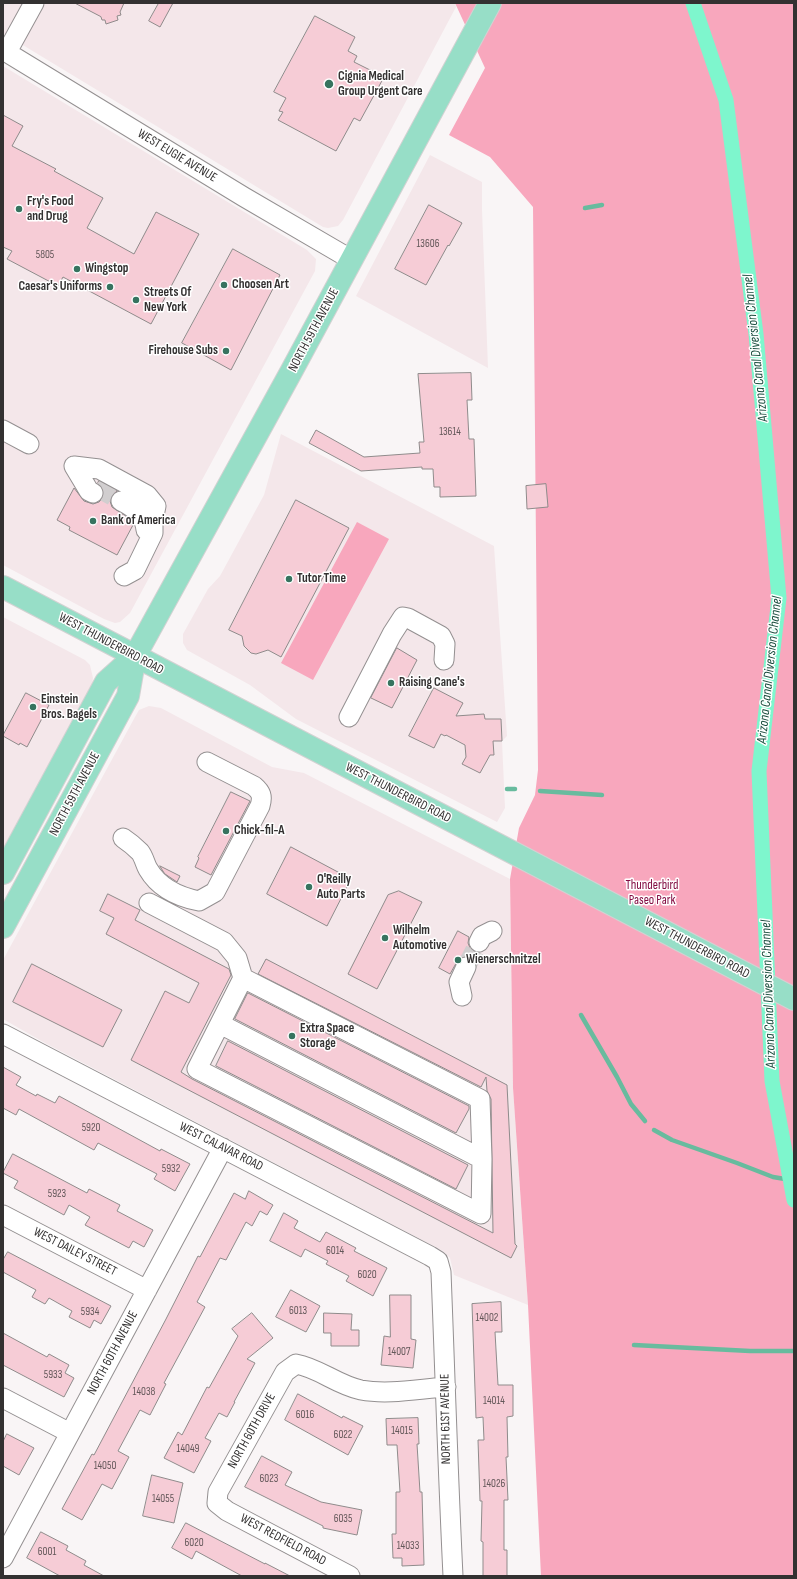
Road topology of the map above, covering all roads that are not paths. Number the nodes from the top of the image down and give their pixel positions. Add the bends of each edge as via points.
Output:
1 (34, 3) edge
2 (490, 3) edge
3 (5, 51) edge
4 (352, 260) junction
5 (3, 430) edge
6 (29, 444) dead end
7 (96, 486) tunnel mouth
8 (153, 520) junction
9 (3, 587) edge
10 (135, 656) junction
11 (440, 658) dead end
12 (349, 717) dead end
13 (207, 762) dead end
14 (32, 819) junction
15 (123, 838) dead end
16 (3, 873) edge
17 (24, 889) junction
18 (149, 903) dead end
19 (3, 927) edge
20 (466, 967) tunnel mouth
21 (243, 978) junction
22 (462, 996) dead end
23 (794, 999) edge
24 (220, 1024) junction
25 (3, 1034) edge
26 (223, 1148) junction
27 (482, 1159) junction
28 (3, 1215) edge
29 (438, 1261) joint
30 (147, 1290) junction
31 (446, 1387) junction
32 (3, 1398) edge
33 (70, 1433) junction
34 (217, 1503) joint
35 (3, 1558) edge
36 (350, 1576) edge
37 (453, 1576) edge

1 - 3 street
2 - 4 main road, NORTH 59TH AVENUE
3 - 4 street, WEST EUGIE AVENUE via 250,201
4 - 10 main road, NORTH 59TH AVENUE
5 - 6 street
7 - 8 street via 74,466 99,469 147,495 156,506
8 - 8 street via 140,501 121,500 138,526 138,535 123,565 124,576 135,570 148,547 153,533
9 - 10 main road, WEST THUNDERBIRD ROAD
10 - 14 main road, NORTH 59TH AVENUE via 106,682
10 - 17 main road, NORTH 59TH AVENUE via 128,696
10 - 23 main road, WEST THUNDERBIRD ROAD
11 - 12 street via 431,642 424,636 406,627 396,628
13 - 15 street via 254,786 262,797 260,806 216,892 200,901 185,898 167,889 155,880 141,853
14 - 16 main road, NORTH 59TH AVENUE
14 - 17 main road via 39,826 40,838 25,865
17 - 19 main road, NORTH 59TH AVENUE
18 - 21 street via 224,942 237,958
20 - 22 street via 459,982
21 - 24 street
21 - 27 street via 480,1099
24 - 27 street
24 - 27 street via 197,1068 481,1214
25 - 26 street, WEST CALAVAR ROAD
26 - 29 street, WEST CALAVAR ROAD
26 - 30 street, NORTH 60TH AVENUE
28 - 30 street, WEST DAILEY STREET
29 - 31 street, NORTH 61ST AVENUE via 441,1272
30 - 33 street, NORTH 60TH AVENUE
31 - 34 street, NORTH 60TH DRIVE via 360,1390 307,1366 296,1364 285,1372 218,1492
31 - 37 street, NORTH 61ST AVENUE
32 - 33 street
33 - 35 street, NORTH 60TH AVENUE
34 - 36 street, WEST REDFIELD ROAD

